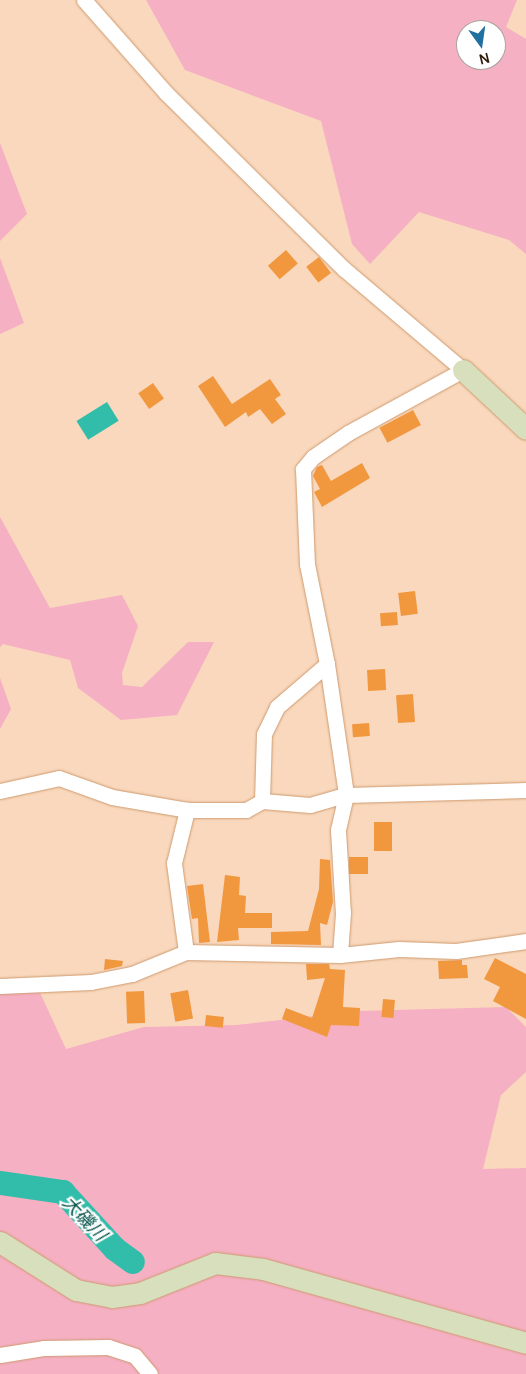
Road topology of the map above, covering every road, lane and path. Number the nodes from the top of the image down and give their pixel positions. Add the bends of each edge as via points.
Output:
1 (84, 0) edge
2 (462, 370) junction
3 (526, 429) edge
4 (327, 664) junction
5 (526, 790) edge
6 (0, 791) edge
7 (346, 795) junction
8 (262, 801) junction
9 (188, 810) junction
10 (526, 942) edge
11 (186, 952) junction
12 (340, 955) junction
13 (0, 986) edge
14 (0, 1242) edge
15 (526, 1343) edge
16 (0, 1355) edge
17 (150, 1374) edge

1 - 2 street via 166,93 344,269
2 - 3 street
2 - 4 street via 348,433 313,458 304,469 307,564
4 - 7 street
4 - 8 street via 277,706 264,734
5 - 7 street
6 - 9 street via 59,778 112,796
7 - 8 street via 310,805
7 - 12 street via 338,830 343,913
8 - 9 street via 246,810
9 - 11 street via 174,863
10 - 12 street via 456,950 399,949
11 - 12 street
11 - 13 street via 132,974 92,982
14 - 15 street via 76,1290 112,1297 140,1293 215,1263 263,1268
16 - 17 street via 44,1348 108,1347 135,1356

